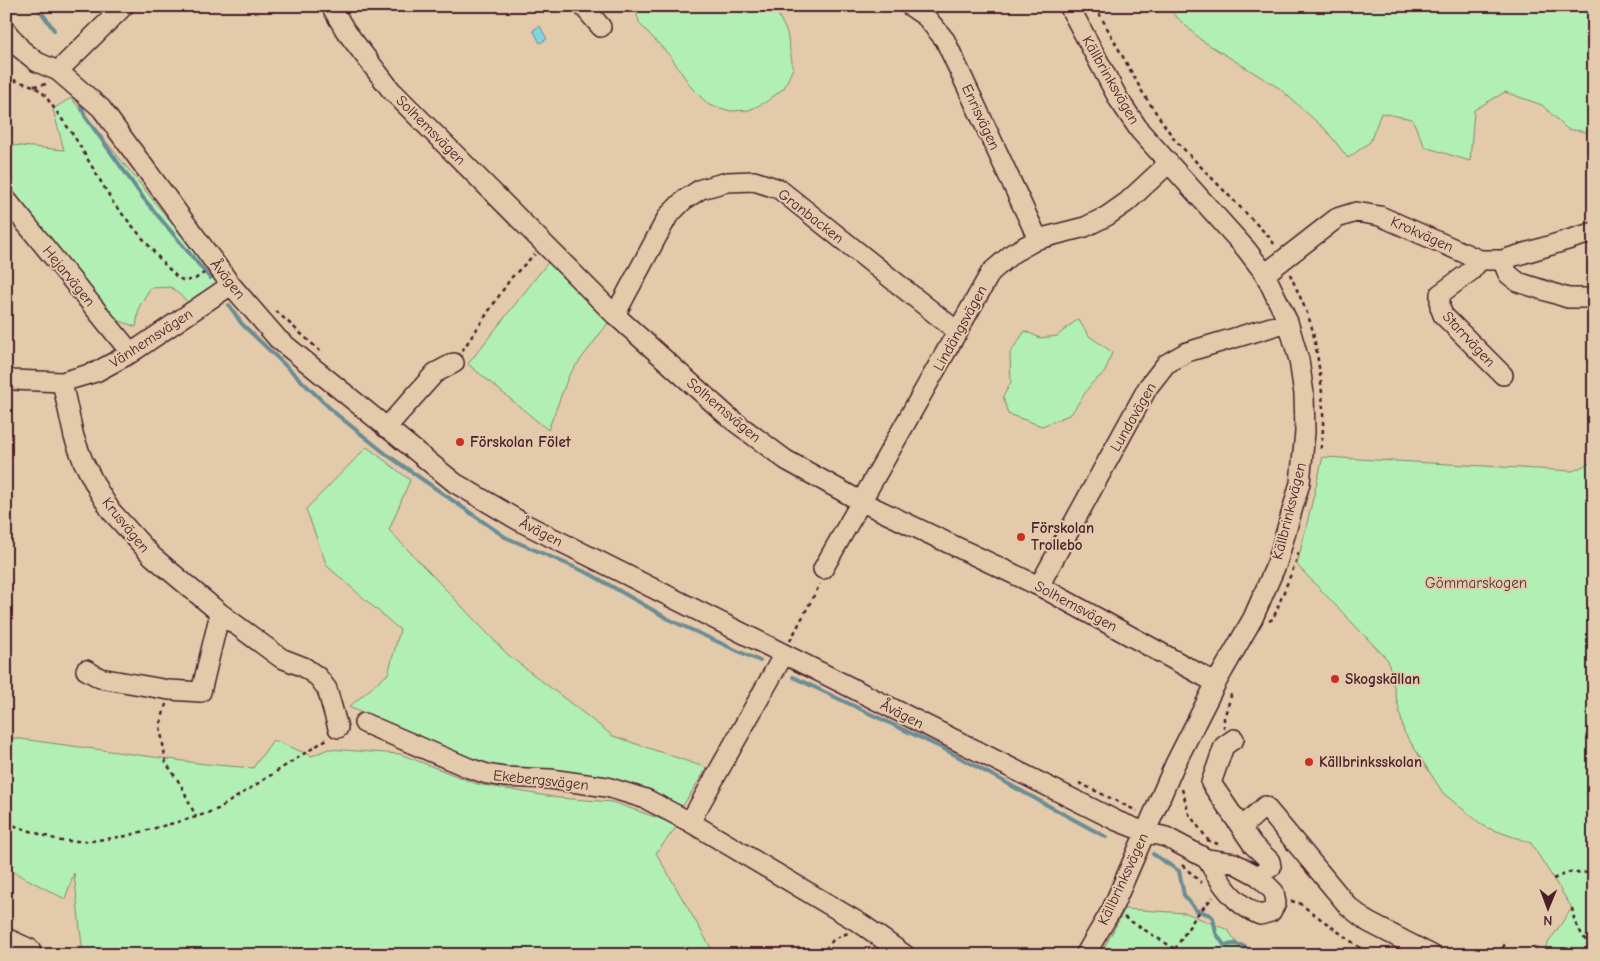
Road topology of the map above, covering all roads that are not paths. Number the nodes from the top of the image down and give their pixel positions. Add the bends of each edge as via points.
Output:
1 (124, 6) edge
2 (331, 6) edge
3 (583, 6) edge
4 (910, 6) edge
5 (1069, 6) edge
6 (601, 27) dead end
7 (6, 31) edge
8 (58, 71) junction
9 (1169, 163) junction
10 (6, 199) edge
11 (1594, 232) edge
12 (1038, 239) junction
13 (1480, 260) junction
14 (1502, 260) junction
15 (1265, 274) junction
16 (231, 285) junction
17 (1594, 298) edge
18 (615, 315) junction
19 (1288, 322) junction
20 (958, 332) junction
21 (131, 353) junction
22 (454, 363) road end
23 (1504, 375) dead end
24 (6, 378) edge
25 (62, 382) junction
26 (386, 428) junction
27 (862, 502) junction
28 (823, 569) road end
29 (1039, 586) junction
30 (220, 613) junction
31 (787, 649) junction
32 (86, 670) dead end
33 (1222, 688) junction
34 (364, 723) dead end
35 (335, 732) road end
36 (1229, 742) road end
37 (690, 822) junction
38 (1242, 827) junction
39 (1145, 832) junction
40 (1207, 849) junction
41 (1258, 876) junction
42 (6, 938) edge
43 (30, 949) dead end
44 (905, 955) edge
45 (1085, 955) edge
46 (1432, 955) edge

1 - 8 street
2 - 18 street, Solhemsvägen via 345,30 391,90
3 - 6 street
4 - 12 street, Enrisvägen via 926,18 945,40
5 - 9 street, Källbrinksvägen via 1119,100 1140,131
7 - 8 street, Åvägen via 37,62
8 - 16 street, Åvägen via 101,108
9 - 12 street, Lindängsvägen via 1107,216 1085,227
9 - 15 street, Källbrinksvägen
10 - 21 street, Hejarvägen
11 - 14 street, Krokvägen
12 - 20 street, Lindängsvägen via 1013,253 992,272
13 - 14 street, Krokvägen
13 - 15 street, Krokvägen via 1380,216 1356,212 1337,218
13 - 23 street, Starrvägen via 1471,271 1440,294 1440,307 1443,315
14 - 17 street via 1508,274 1518,282 1568,298
15 - 19 street, Källbrinksvägen
16 - 21 street, Vänhemsvägen
16 - 26 street, Åvägen via 278,339
18 - 20 street, Granbacken via 668,216 684,200 701,188 727,182 754,181 779,189
18 - 27 street, Solhemsvägen via 735,422 786,460
19 - 29 street, Lundavägen via 1187,352 1166,364 1148,387
19 - 33 street, Källbrinksvägen via 1304,394 1305,432 1300,483 1277,563
20 - 27 street, Lindängsvägen
21 - 25 street, Vänhemsvägen via 96,372
22 - 26 street via 435,374
24 - 25 street, Vänhemsvägen
25 - 30 street, Krusvägen via 77,445 111,511 152,556
26 - 31 street, Åvägen via 454,483 488,503 565,544
27 - 28 street, Lindängsvägen
27 - 29 street, Solhemsvägen
29 - 33 street, Solhemsvägen
30 - 32 street via 201,692 100,678
30 - 35 street, Krusvägen via 281,658 304,667 318,677 327,689
31 - 37 street
31 - 39 street, Åvägen via 1117,821
33 - 39 street, Källbrinksvägen via 1176,764
34 - 37 street, Ekebergsvägen via 487,774 607,787 646,799
36 - 38 street via 1211,782
37 - 44 street, Ekebergsvägen via 863,925
38 - 41 street via 1270,861 1271,867
38 - 46 street via 1265,806 1348,906 1368,922
39 - 40 street, Åvägen
39 - 45 street, Källbrinksvägen via 1112,909
40 - 41 street, Åvägen
40 - 41 street, Åvägen via 1224,888 1248,910 1260,915 1271,912 1276,902 1274,892
42 - 43 street

